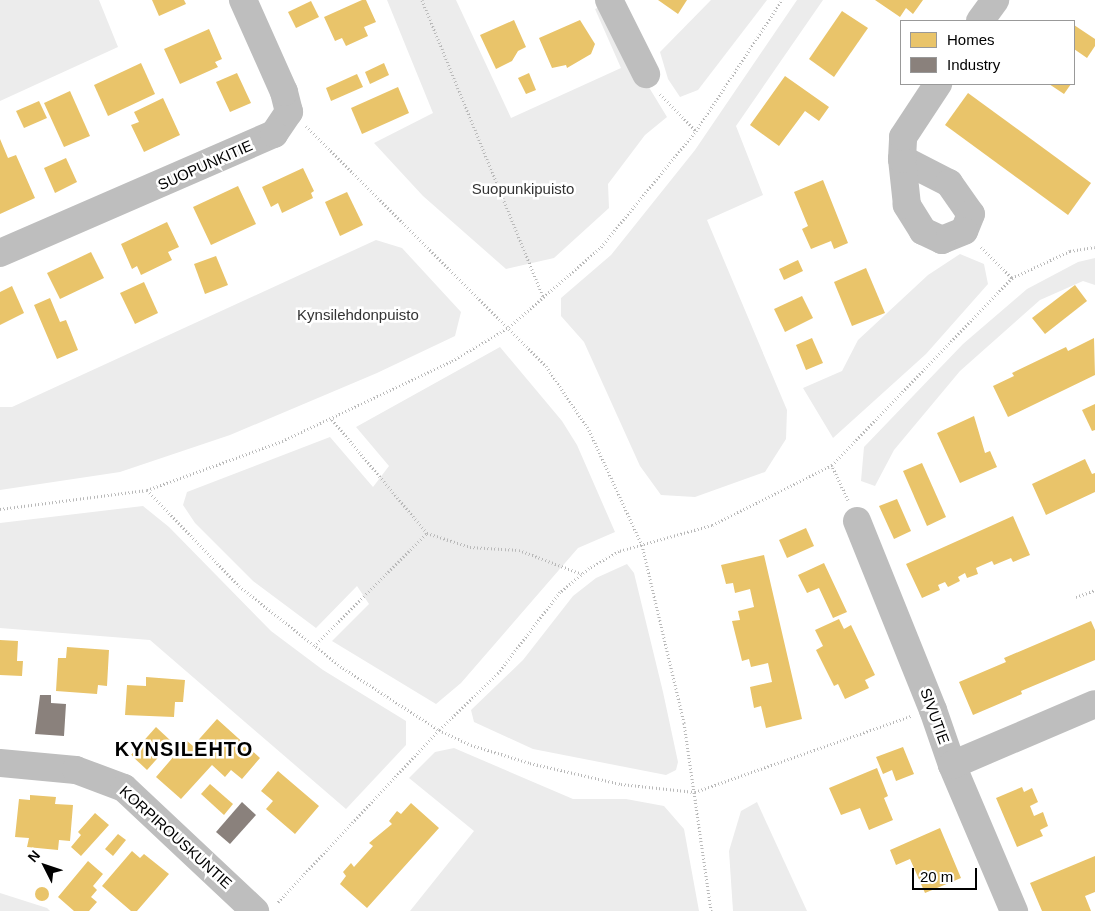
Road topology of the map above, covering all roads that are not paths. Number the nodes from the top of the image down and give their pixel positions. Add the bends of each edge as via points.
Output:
1 (242, 0) edge
2 (609, 0) edge
3 (994, 0) edge
4 (981, 20) edge
5 (646, 74) road end
6 (937, 85) edge
7 (902, 159) junction
8 (0, 253) edge
9 (858, 521) road end
10 (1095, 704) edge
11 (0, 762) edge
12 (952, 765) junction
13 (255, 911) edge
14 (1014, 911) edge

1 - 8 street, SUOPUNKITIE via 284,92 289,112 274,134
2 - 5 street
3 - 4 street
6 - 7 street via 903,136
7 - 7 street via 950,183 971,214 964,230 942,240 923,231 907,205
9 - 12 street, SIVUTIE via 934,710
10 - 12 street
11 - 13 street, KORPIROUSKUNTIE via 76,770 124,788
12 - 14 street, SIVUTIE

